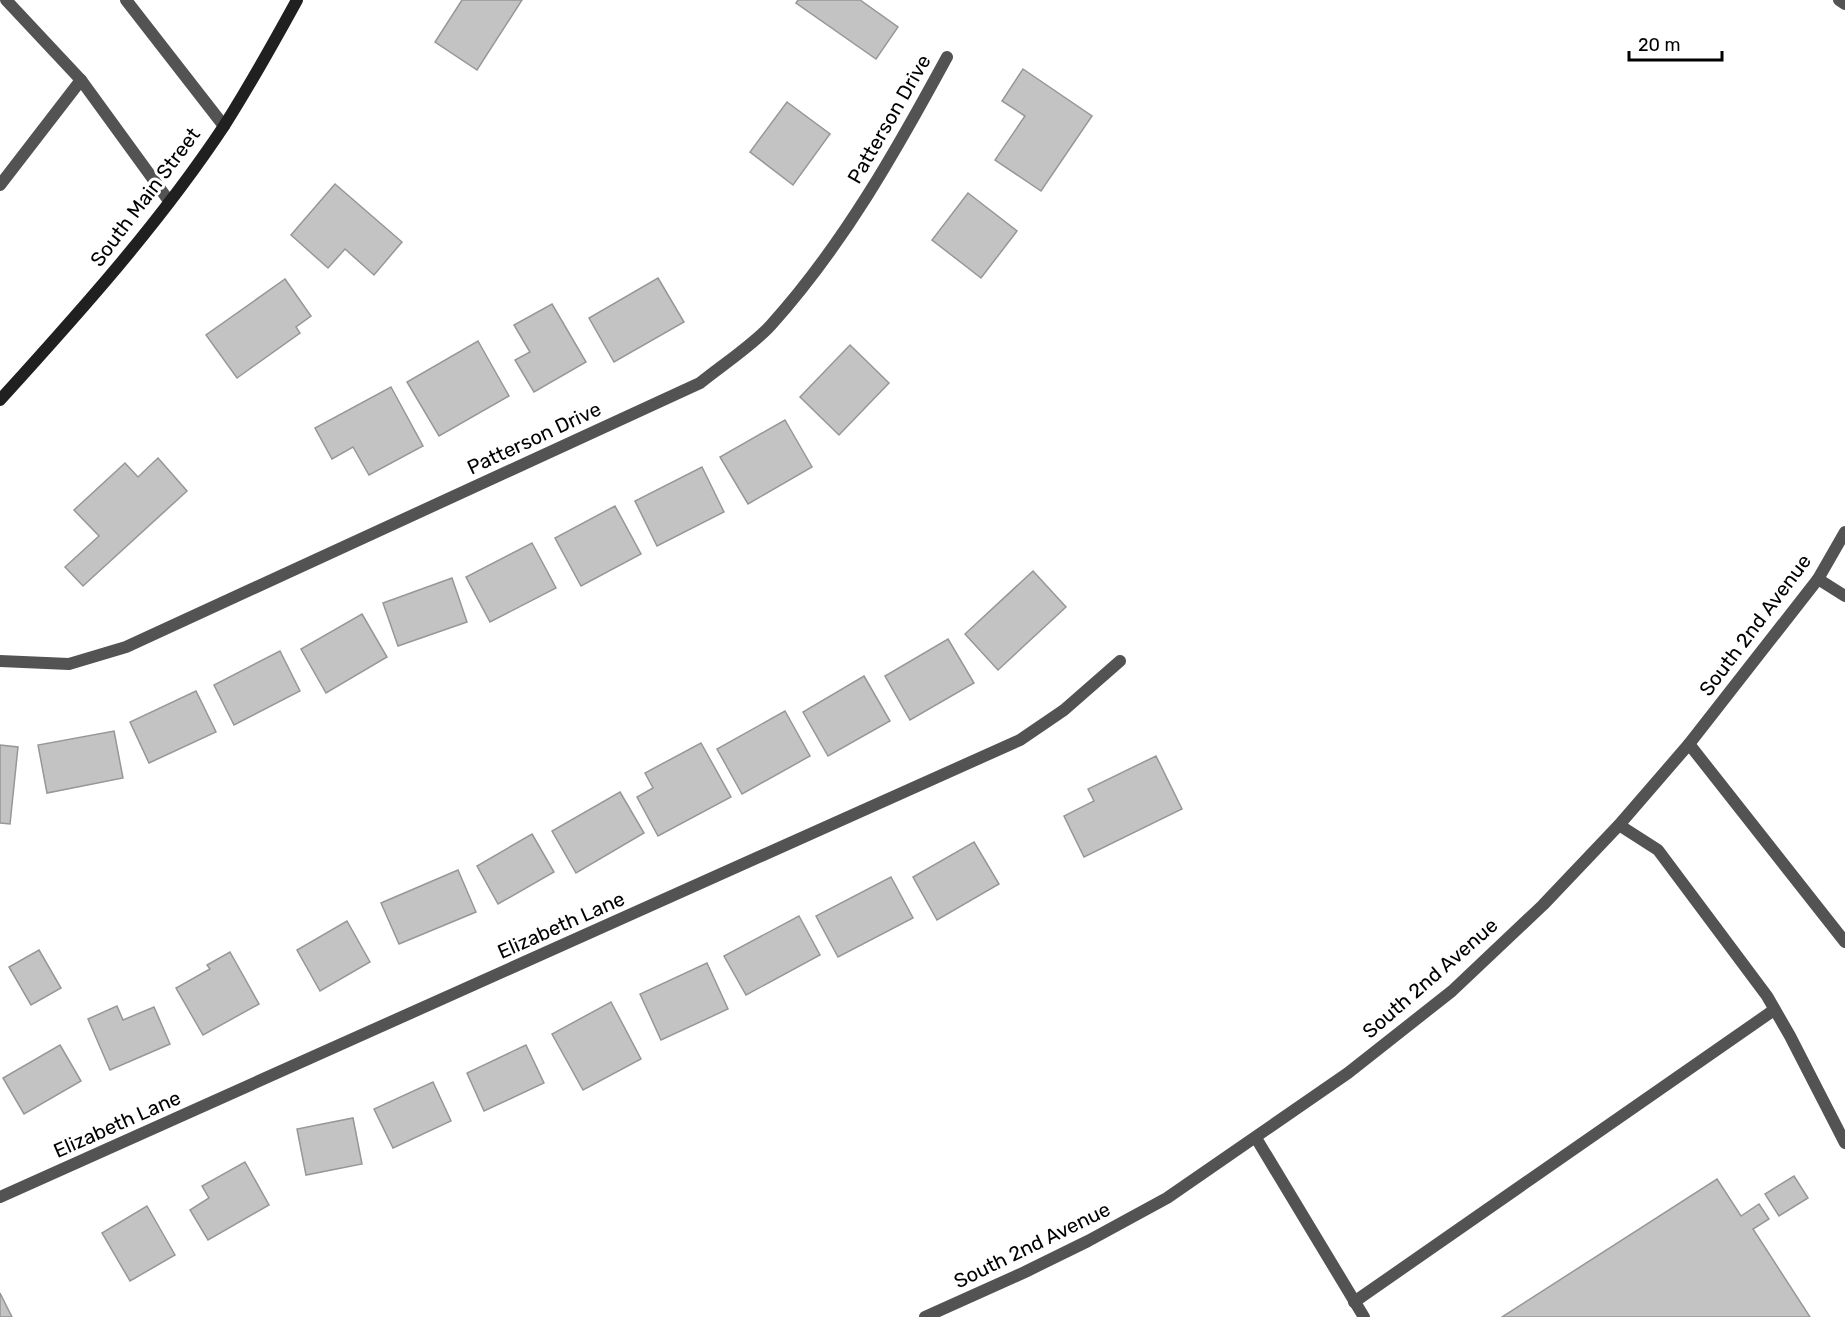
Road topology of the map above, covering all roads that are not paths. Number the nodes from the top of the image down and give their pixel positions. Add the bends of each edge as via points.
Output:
1 (6, 0) edge
2 (126, 0) edge
3 (297, 0) edge
4 (1839, 0) edge
5 (1845, 4) edge
6 (947, 57) dead end
7 (81, 80) junction
8 (224, 126) junction
9 (0, 185) edge
10 (169, 201) junction
11 (0, 400) edge
12 (1845, 532) edge
13 (1818, 579) junction
14 (1845, 596) edge
15 (0, 661) edge
16 (1120, 661) dead end
17 (1689, 744) junction
18 (1619, 825) junction
19 (1845, 942) edge
20 (1774, 1010) junction
21 (1256, 1138) junction
22 (1845, 1143) edge
23 (0, 1197) edge
24 (1354, 1302) junction
25 (925, 1317) edge
26 (1364, 1317) edge

1 - 7 street
2 - 8 street
3 - 8 main road, South Main Street
4 - 5 street
6 - 15 street, Patterson Drive via 889,164 819,267 770,327 700,383 126,647 69,664
7 - 9 street
7 - 10 street
8 - 10 main road, South Main Street
10 - 11 main road, South Main Street via 95,295
12 - 13 street, South 2nd Avenue
13 - 14 street
13 - 17 street, South 2nd Avenue
16 - 23 street, Elizabeth Lane via 1064,710 1020,740
17 - 18 street, South 2nd Avenue
17 - 19 street
18 - 20 street via 1658,850
18 - 21 street, South 2nd Avenue via 1452,992
20 - 22 street
20 - 24 street
21 - 24 street
21 - 25 street, South 2nd Avenue via 1167,1198 1088,1241
24 - 26 street

